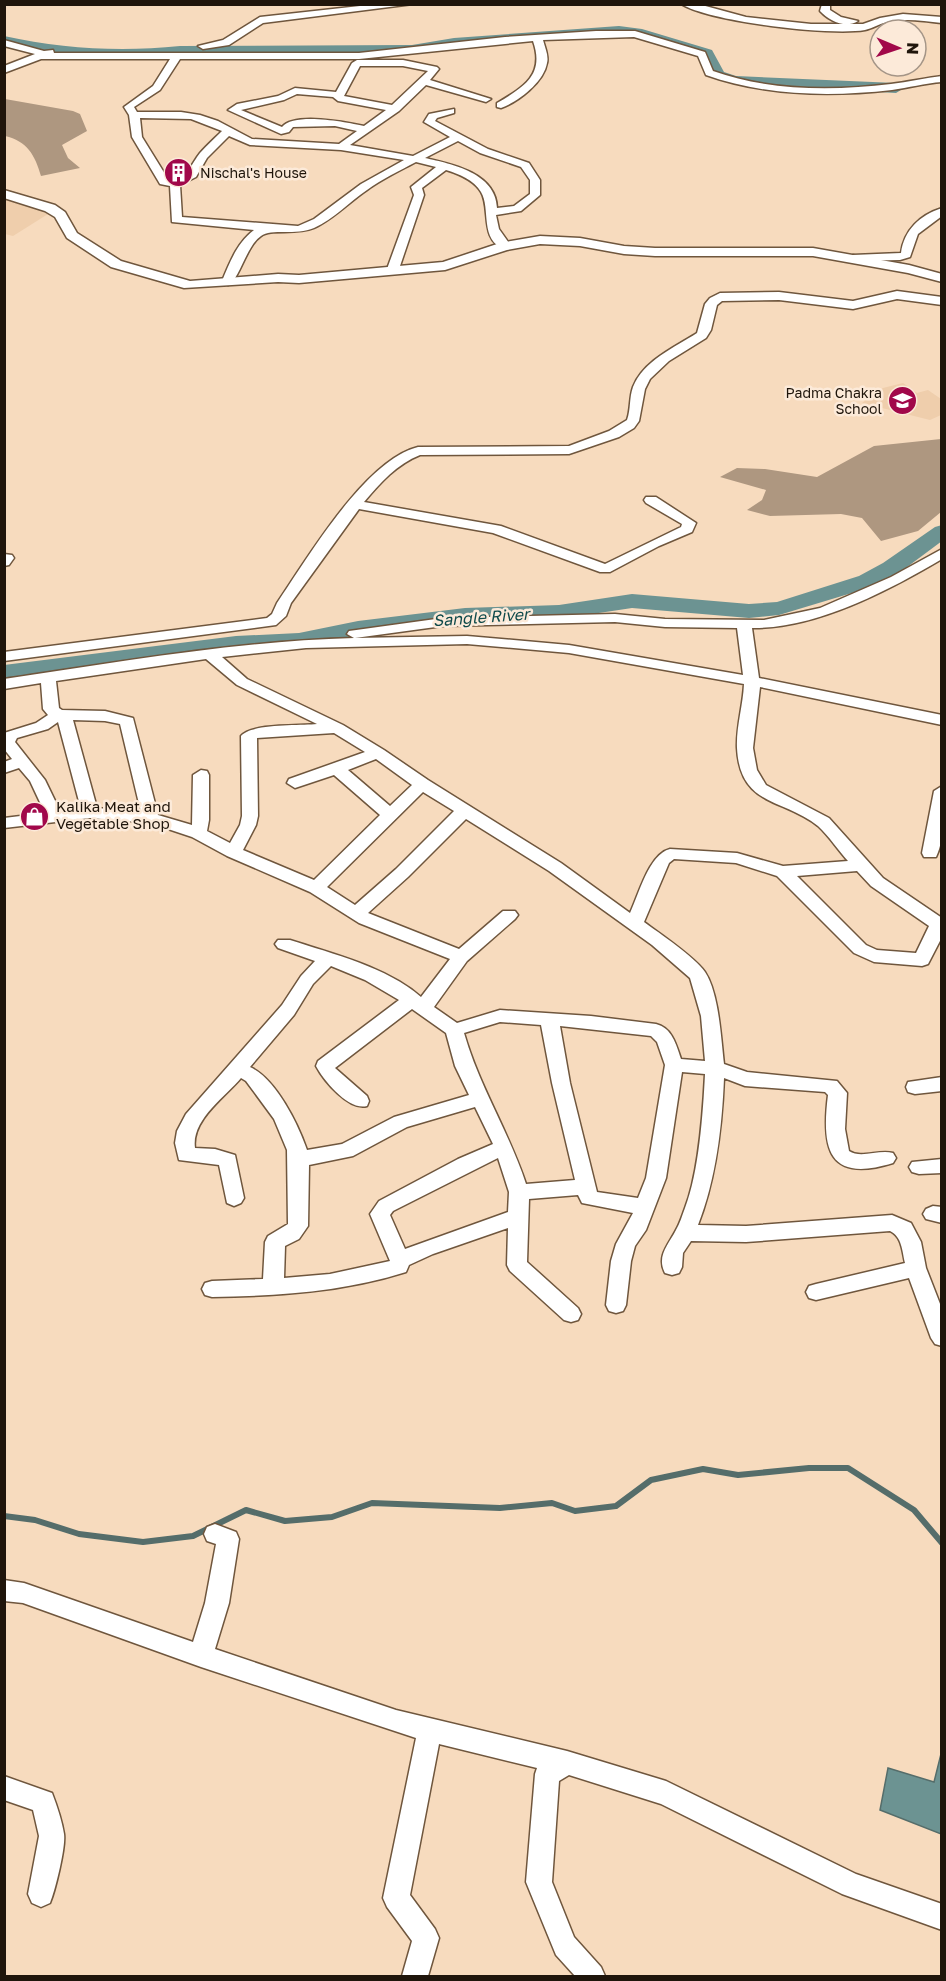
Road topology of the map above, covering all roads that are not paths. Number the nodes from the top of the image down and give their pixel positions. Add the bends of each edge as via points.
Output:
1 (409, 4) edge
2 (685, 4) edge
3 (826, 5) edge
4 (276, 8) dead end
5 (807, 16) dead end
6 (260, 20) junction
7 (837, 20) junction
8 (942, 20) edge
9 (537, 38) junction
10 (4, 43) edge
11 (42, 55) junction
12 (177, 55) junction
13 (4, 70) edge
14 (942, 79) edge
15 (425, 82) junction
16 (465, 93) junction
17 (339, 94) junction
18 (452, 99) dead end
19 (486, 99) dead end
20 (501, 105) dead end
21 (395, 109) junction
22 (450, 111) dead end
23 (134, 115) junction
24 (258, 123) junction
25 (365, 129) junction
26 (229, 132) junction
27 (458, 137) junction
28 (341, 147) junction
29 (414, 159) junction
30 (443, 166) junction
31 (175, 184) junction
32 (4, 194) edge
33 (942, 211) edge
34 (492, 212) junction
35 (266, 228) junction
36 (505, 246) junction
37 (853, 258) junction
38 (393, 268) junction
39 (942, 278) edge
40 (228, 281) junction
41 (942, 300) edge
42 (651, 500) dead end
43 (355, 504) junction
44 (942, 553) edge
45 (744, 624) junction
46 (306, 645) junction
47 (209, 654) junction
48 (4, 657) edge
49 (48, 677) junction
50 (752, 681) junction
51 (4, 684) edge
52 (61, 716) junction
53 (942, 720) edge
54 (337, 728) junction
55 (378, 753) junction
56 (22, 761) junction
57 (4, 768) edge
58 (336, 768) junction
59 (201, 775) dead end
60 (295, 783) dead end
61 (422, 784) junction
62 (942, 791) edge
63 (465, 810) junction
64 (90, 813) junction
65 (390, 815) junction
66 (55, 817) junction
67 (151, 818) junction
68 (4, 823) edge
69 (198, 833) junction
70 (233, 852) junction
71 (930, 853) dead end
72 (861, 865) junction
73 (783, 872) junction
74 (316, 888) junction
75 (356, 914) junction
76 (509, 915) dead end
77 (634, 924) junction
78 (940, 926) edge
79 (284, 944) dead end
80 (461, 957) junction
81 (327, 959) junction
82 (417, 1003) junction
83 (549, 1019) junction
84 (454, 1030) junction
85 (674, 1065) junction
86 (715, 1068) junction
87 (238, 1069) junction
88 (942, 1084) edge
89 (915, 1087) dead end
90 (479, 1099) junction
91 (360, 1101) dead end
92 (504, 1147) junction
93 (886, 1158) dead end
94 (298, 1159) junction
95 (942, 1166) edge
96 (919, 1167) dead end
97 (585, 1187) junction
98 (519, 1192) junction
99 (234, 1198) dead end
100 (645, 1207) junction
101 (517, 1217) junction
102 (685, 1233) junction
103 (400, 1260) junction
104 (672, 1267) dead end
105 (916, 1268) junction
106 (273, 1286) junction
107 (212, 1289) dead end
108 (816, 1292) dead end
109 (616, 1305) dead end
110 (571, 1314) dead end
111 (942, 1338) edge
112 (215, 1534) dead end
113 (4, 1590) edge
114 (201, 1656) junction
115 (430, 1730) junction
116 (567, 1762) junction
117 (4, 1788) edge
118 (41, 1894) dead end
119 (942, 1917) edge
120 (415, 1977) edge
121 (592, 1977) edge

1 - 6 street
2 - 8 street via 746,20 812,27 864,27 903,17
3 - 7 street via 825,11
4 - 6 street
5 - 7 street
6 - 11 street via 216,46 61,48
7 - 8 street via 894,12
9 - 12 street via 359,56
9 - 14 street via 635,34 702,54 709,73 726,81 793,91 889,87
9 - 20 street via 543,61 540,68 525,91
10 - 11 street
11 - 12 street
11 - 13 street
12 - 23 street via 154,90 129,107
15 - 16 street
15 - 17 street via 434,68 357,63
15 - 21 street
16 - 18 street
16 - 19 street
17 - 21 street via 338,98
17 - 24 street via 296,91 232,110
21 - 25 street
22 - 27 street via 433,116 429,122
23 - 26 street via 182,114 211,121
23 - 31 street via 137,137 164,182
24 - 25 street via 281,131 290,124 335,123
24 - 26 street
25 - 28 street
26 - 28 street via 250,142
26 - 31 street via 204,156 192,175
27 - 29 street
27 - 34 street via 525,165 535,180 535,195 517,209
28 - 29 street
29 - 30 street
29 - 35 street via 304,228
30 - 34 street via 481,182 487,188
30 - 38 street via 416,187 419,195
31 - 35 street via 176,220
32 - 40 street via 50,208 60,215 72,235 116,264 189,285
33 - 37 street via 912,231 906,255
34 - 36 street via 496,235
35 - 40 street via 241,251
36 - 37 street via 580,242 655,252 785,251
36 - 38 street via 445,266
37 - 39 street
38 - 40 street via 299,279
41 - 43 street via 897,296 853,305 779,296 720,297 709,307 702,335 663,360 640,384 633,421 628,427 570,450 410,452 367,488
42 - 43 street via 690,523 687,529 605,569 496,529
43 - 48 street via 284,603 279,616 271,622
44 - 45 street via 896,580 824,611 764,624
45 - 46 street via 615,618 443,622 352,634
45 - 50 street
46 - 47 street
46 - 50 street via 467,640 569,649
47 - 49 street
47 - 54 street via 242,682
49 - 51 street
49 - 52 street via 51,709
50 - 53 street
50 - 72 street via 745,749 752,781 823,822
52 - 56 street via 7,738
52 - 64 street
52 - 67 street via 105,716 127,721
54 - 55 street
54 - 70 street via 249,736 250,816
55 - 58 street
55 - 61 street
56 - 57 street
56 - 66 street via 37,780
58 - 60 street
58 - 65 street
59 - 69 street
61 - 63 street
61 - 65 street
62 - 71 street
63 - 75 street
63 - 77 street via 555,867
64 - 66 street
64 - 67 street
65 - 74 street
66 - 68 street
67 - 69 street
69 - 70 street
70 - 74 street
72 - 73 street
72 - 78 street via 877,882
73 - 77 street via 737,858 670,854 662,860
73 - 78 street via 860,949 874,956 922,960
74 - 75 street
75 - 80 street
76 - 80 street
77 - 86 street via 698,975 710,1016
79 - 81 street
80 - 82 street
81 - 82 street via 360,971
81 - 87 street
82 - 84 street
82 - 91 street via 325,1066
83 - 84 street via 500,1016
83 - 85 street via 656,1030 665,1039
83 - 97 street
84 - 90 street
85 - 86 street
85 - 100 street via 656,1178
86 - 93 street via 745,1079 830,1086 838,1093 836,1142 843,1156 849,1160
86 - 102 street via 700,1195
87 - 94 street via 253,1076 285,1122
87 - 99 street via 193,1118 183,1146 186,1155 228,1160
88 - 89 street
90 - 92 street
90 - 94 street via 400,1122 346,1151
92 - 98 street
92 - 103 street via 386,1206 380,1214
94 - 106 street via 298,1226 275,1242
95 - 96 street
97 - 98 street
97 - 100 street via 589,1198
98 - 101 street
100 - 109 street via 621,1261
101 - 103 street
101 - 110 street via 517,1265
102 - 104 street via 673,1252
102 - 105 street via 746,1234 892,1223 904,1229 911,1242
103 - 106 street via 399,1266 368,1276
105 - 108 street
105 - 111 street
106 - 107 street
112 - 114 street via 228,1539 217,1603
113 - 114 street via 24,1593
114 - 115 street
115 - 116 street
115 - 120 street via 396,1898 426,1938
116 - 119 street via 666,1792 851,1885
116 - 121 street via 547,1774 539,1882 565,1946
117 - 118 street via 43,1802 52,1836

